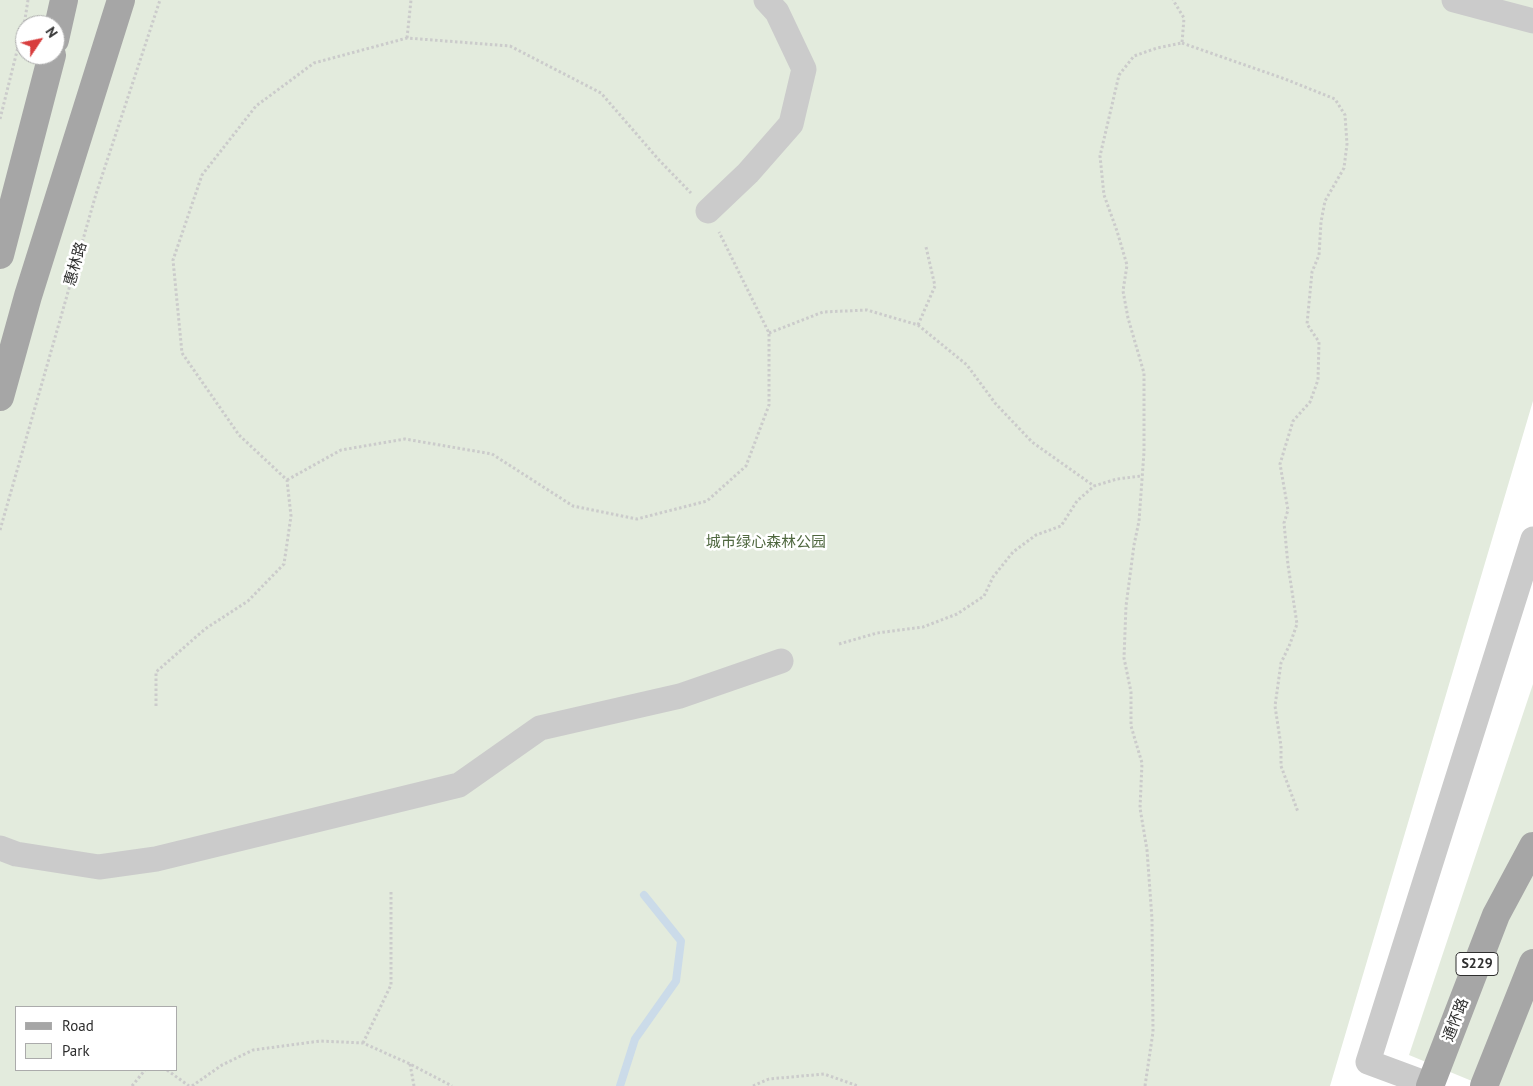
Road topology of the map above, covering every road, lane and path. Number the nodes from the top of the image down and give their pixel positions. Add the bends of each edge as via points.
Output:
1 (28, 0) edge
2 (64, 0) edge
3 (121, 0) edge
4 (160, 0) edge
5 (411, 0) edge
6 (766, 0) edge
7 (1173, 0) edge
8 (1454, 0) edge
9 (61, 15) edge
10 (1533, 21) edge
11 (407, 38) junction
12 (1182, 43) junction
13 (49, 65) edge
14 (0, 119) edge
15 (708, 211) junction
16 (926, 247) dead end
17 (0, 255) edge
18 (918, 325) junction
19 (769, 333) junction
20 (0, 396) edge
21 (1141, 476) junction
22 (287, 480) junction
23 (1094, 486) junction
24 (0, 530) edge
25 (1533, 539) edge
26 (839, 644) dead end
27 (781, 661) dead end
28 (156, 706) dead end
29 (1298, 812) dead end
30 (1533, 846) edge
31 (0, 848) edge
32 (391, 890) dead end
33 (1533, 963) edge
34 (363, 1044) junction
35 (410, 1064) junction
36 (144, 1071) edge
37 (169, 1071) edge
38 (1430, 1085) edge
39 (132, 1086) edge
40 (191, 1086) edge
41 (414, 1086) edge
42 (452, 1086) edge
43 (753, 1086) edge
44 (858, 1086) edge
45 (1145, 1086) edge
46 (1484, 1086) edge

1 - 14 path
2 - 9 main road
3 - 20 main road
4 - 24 path, 惠林路 via 96,194
5 - 11 path
6 - 15 street via 778,12 804,69 791,124 748,173
7 - 12 path via 1184,18
8 - 10 street
11 - 15 path via 510,46 601,93
11 - 22 path via 314,63 256,106 202,175 173,260 182,353 239,435
12 - 21 path via 1134,56 1119,75 1100,156 1104,195 1127,265 1123,291 1144,373
12 - 29 path via 1286,79 1335,100 1345,115 1347,144 1344,168 1325,201 1319,255 1312,272 1307,324 1318,342 1318,380 1310,402 1293,421 1280,464 1288,510 1284,523 1297,624 1281,663 1275,706 1281,766
13 - 17 main road
15 - 19 path
16 - 18 path via 935,286
18 - 19 path via 867,310 823,312
18 - 23 path via 967,365 995,403 1032,442
19 - 22 path via 769,404 746,466 707,501 637,519 573,506 492,454 405,439 341,450
21 - 23 path via 1117,478
21 - 45 path via 1139,521 1126,606 1124,658 1131,692 1131,726 1142,762 1140,808 1152,919 1153,1032
22 - 28 path via 291,516 284,564 248,602 205,630 156,672
23 - 26 path via 1077,501 1061,526 1036,535 1014,552 993,578 984,596 957,614 923,627 876,633
25 - 38 street via 1368,1062
27 - 31 street via 680,696 540,728 459,785 156,859 99,868 16,854
30 - 38 main road, 通怀路 / S229 via 1496,915
32 - 34 path via 391,985
33 - 46 main road
34 - 35 path
34 - 40 path via 320,1041 253,1050 222,1065
35 - 41 path
35 - 42 path
36 - 39 path
37 - 40 path
43 - 44 path via 769,1080 824,1074

